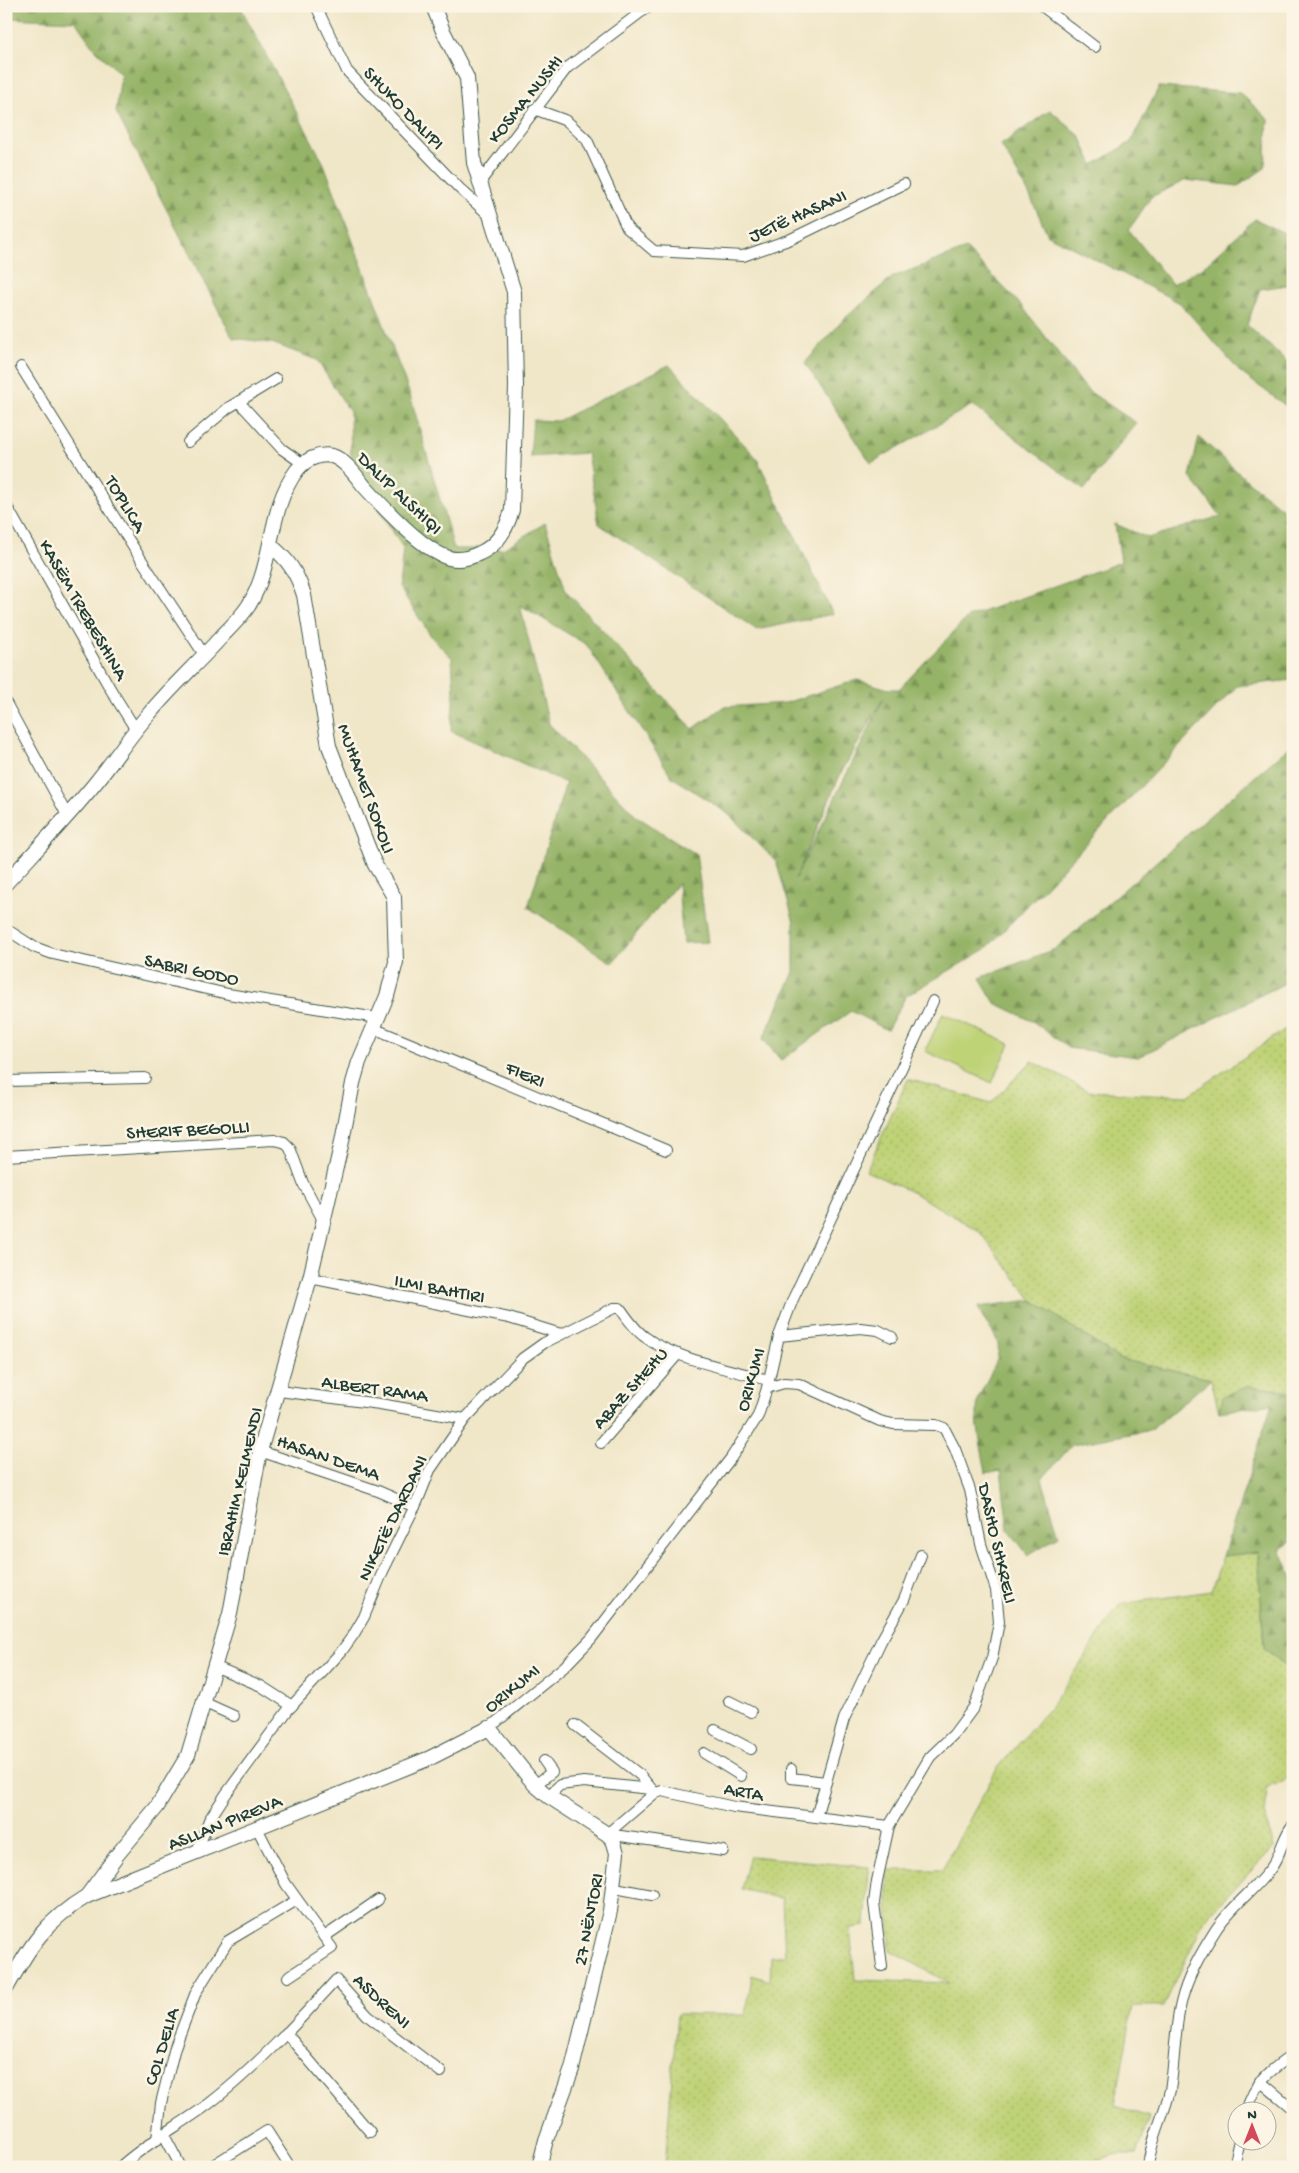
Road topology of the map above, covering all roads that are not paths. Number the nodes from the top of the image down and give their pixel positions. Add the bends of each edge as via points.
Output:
1 (316, 6) edge
2 (433, 6) edge
3 (649, 6) edge
4 (1042, 6) edge
5 (1095, 47) dead end
6 (534, 109) junction
7 (480, 182) junction
8 (904, 184) dead end
9 (490, 216) junction
10 (22, 367) dead end
11 (276, 379) dead end
12 (239, 402) junction
13 (188, 442) dead end
14 (302, 463) junction
15 (6, 505) edge
16 (270, 545) junction
17 (205, 656) junction
18 (6, 703) edge
19 (136, 730) junction
20 (67, 815) junction
21 (6, 883) edge
22 (6, 929) edge
23 (933, 1001) dead end
24 (375, 1023) junction
25 (145, 1078) dead end
26 (6, 1082) edge
27 (666, 1150) dead end
28 (6, 1156) edge
29 (323, 1220) junction
30 (310, 1278) junction
31 (562, 1334) junction
32 (779, 1336) junction
33 (892, 1337) dead end
34 (678, 1354) junction
35 (768, 1384) junction
36 (279, 1391) junction
37 (465, 1419) junction
38 (601, 1443) dead end
39 (260, 1451) junction
40 (415, 1507) junction
41 (921, 1555) dead end
42 (214, 1666) junction
43 (730, 1701) dead end
44 (203, 1702) junction
45 (292, 1706) junction
46 (751, 1712) dead end
47 (234, 1716) dead end
48 (575, 1725) dead end
49 (489, 1728) junction
50 (715, 1730) dead end
51 (751, 1749) dead end
52 (704, 1753) dead end
53 (544, 1761) dead end
54 (791, 1769) dead end
55 (741, 1776) dead end
56 (826, 1782) junction
57 (535, 1785) junction
58 (653, 1791) junction
59 (548, 1796) junction
60 (816, 1816) junction
61 (1293, 1825) edge
62 (889, 1826) junction
63 (258, 1828) junction
64 (607, 1834) junction
65 (198, 1851) junction
66 (723, 1851) dead end
67 (615, 1888) junction
68 (652, 1895) dead end
69 (87, 1896) junction
70 (297, 1900) junction
71 (378, 1900) dead end
72 (324, 1936) junction
73 (882, 1966) dead end
74 (288, 1977) dead end
75 (6, 1989) edge
76 (286, 2033) junction
77 (1292, 2057) edge
78 (441, 2072) dead end
79 (1260, 2081) junction
80 (1250, 2100) edge
81 (1293, 2108) edge
82 (370, 2132) dead end
83 (161, 2138) junction
84 (1238, 2150) edge
85 (214, 2166) edge
86 (120, 2167) edge
87 (181, 2167) edge
88 (290, 2167) edge
89 (539, 2167) edge
90 (1148, 2167) edge
91 (1234, 2167) edge

1 - 9 street, SHUKO DALIPI via 347,71
2 - 7 street, DALIP ALSHIQI via 467,78 474,163
3 - 6 street, KOSMA NUSHI via 567,68
4 - 5 street
6 - 7 street, KOSMA NUSHI
6 - 8 street, JETË HASANI via 567,121 587,140 627,228 654,251 743,256 791,239
7 - 9 street, DALIP ALSHIQI
9 - 14 street, DALIP ALSHIQI via 514,292 516,386 513,494 508,526 486,550 461,560 448,558 414,536 343,462 333,456 323,456
10 - 17 street, TOPLICA
11 - 12 street
12 - 13 street
12 - 14 street via 282,449
14 - 16 street via 281,497
15 - 19 street, KASËM TREBESHINA
16 - 17 street via 258,588 248,607
16 - 24 street, MUHAMET SOKOLI via 291,564 299,579 309,618 330,746 375,865 394,897 396,962
17 - 19 street
18 - 20 street
19 - 20 street
20 - 21 street
22 - 24 street, SABRI GODO via 23,941 53,954
23 - 32 street, ORIKUMI via 793,1299
24 - 27 street, FIERI
24 - 29 street, IBRAHIM KELMENDI via 353,1083
25 - 26 street
28 - 29 street, SHERIF BEGOLLI via 274,1140 284,1142 290,1148 303,1183
29 - 30 street, IBRAHIM KELMENDI
30 - 31 street, ILMI BAHTIRI via 509,1318
30 - 36 street, IBRAHIM KELMENDI
31 - 34 street, NIKETË DARDANI via 620,1308 646,1338
31 - 37 street, NIKETË DARDANI via 523,1358
32 - 33 street via 860,1328 878,1330
32 - 35 street, ORIKUMI
34 - 35 street, ABAZ SHEHU
34 - 38 street, ABAZ SHEHU
35 - 49 street, ORIKUMI via 758,1416 735,1453 591,1639 564,1666
35 - 62 street, DASHO SHKRELI via 799,1384 880,1421 940,1426 949,1435 970,1490 981,1544 996,1590 999,1622 996,1643 984,1685 970,1714 930,1757
36 - 37 street, ALBERT RAMA
36 - 39 street, IBRAHIM KELMENDI
37 - 40 street, NIKETË DARDANI via 430,1470
39 - 40 street, HASAN DEMA via 378,1490
39 - 42 street, IBRAHIM KELMENDI via 233,1599
40 - 45 street, NIKETË DARDANI via 354,1634
41 - 56 street via 904,1600 844,1719
42 - 44 street, IBRAHIM KELMENDI
42 - 45 street via 262,1686
43 - 46 street
44 - 47 street
44 - 69 street, IBRAHIM KELMENDI via 182,1769 146,1822
45 - 65 street, NIKETË DARDANI via 216,1809
48 - 58 street via 640,1775
49 - 57 street
49 - 63 street, ASLLAN PIREVA via 430,1758
50 - 51 street
52 - 55 street
53 - 57 street via 552,1772
54 - 56 street via 791,1778
56 - 60 street
57 - 59 street
58 - 59 street, ARTA via 584,1782 560,1785
58 - 60 street, ARTA via 734,1807
58 - 64 street
59 - 64 street
60 - 62 street, ARTA
61 - 90 street via 1286,1834 1277,1860 1215,1930 1191,1973 1180,2004 1169,2093 1154,2136
62 - 73 street, DASHO SHKRELI via 874,1903
63 - 65 street, ASLLAN PIREVA
63 - 70 street via 278,1872
64 - 66 street
64 - 67 street, 27 NËNTORI via 613,1840 617,1853
65 - 69 street, ASLLAN PIREVA
67 - 68 street
67 - 89 street, 27 NËNTORI via 572,2069
69 - 75 street, ASLLAN PIREVA via 61,1913 41,1932
70 - 72 street
70 - 83 street, COL DELIA via 228,1941 196,1992 175,2047 161,2103
71 - 72 street
72 - 74 street via 332,1948
76 - 78 street, ASDRENI via 336,1980 368,2016
76 - 82 street
76 - 83 street, ASDRENI via 236,2081
77 - 79 street
79 - 80 street
79 - 81 street
83 - 86 street, ASDRENI
83 - 87 street
84 - 91 street
85 - 88 street via 266,2131

